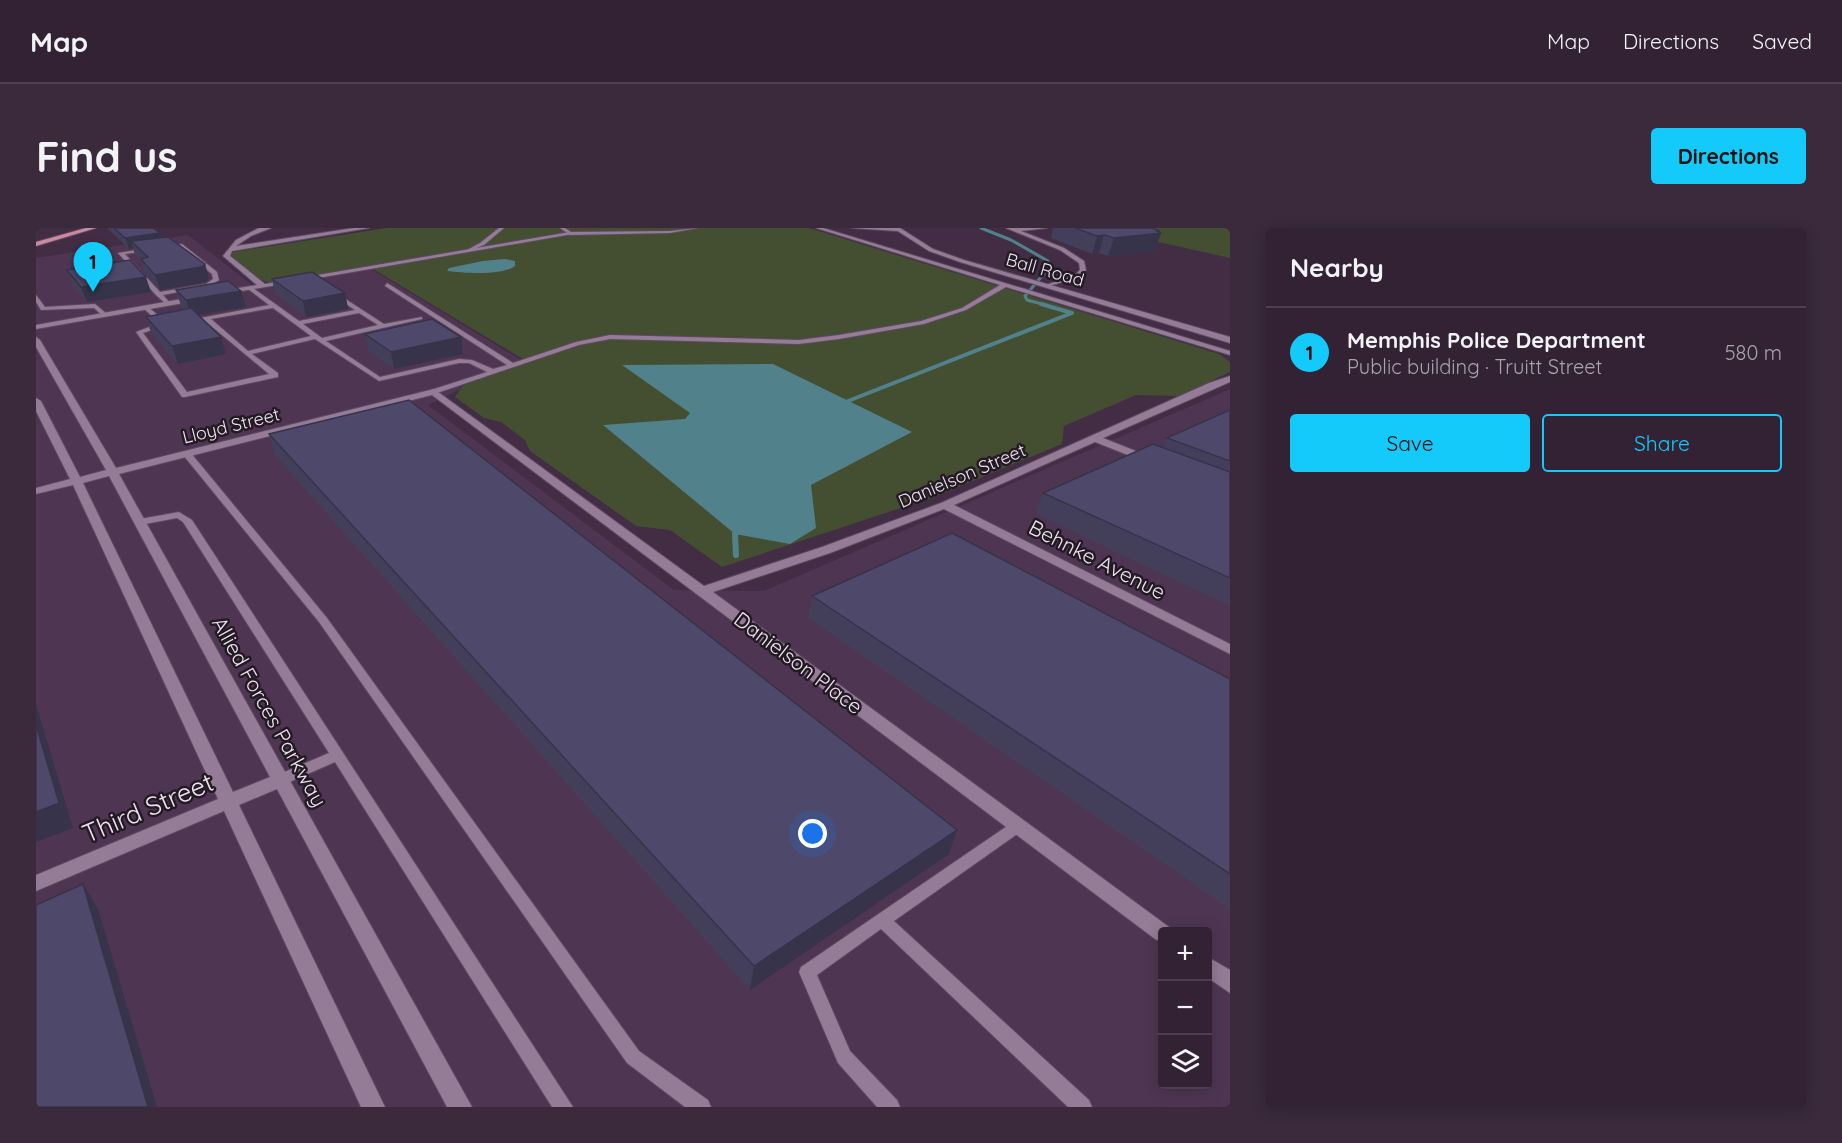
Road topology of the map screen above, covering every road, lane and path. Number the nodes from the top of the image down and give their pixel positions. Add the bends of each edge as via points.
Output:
1 (93, 228) edge
2 (268, 228) edge
3 (366, 228) edge
4 (502, 228) edge
5 (562, 228) edge
6 (696, 228) edge
7 (818, 228) edge
8 (855, 228) edge
9 (1045, 228) edge
10 (896, 229) edge
11 (1010, 229) edge
12 (570, 234) junction
13 (36, 244) edge
14 (232, 249) junction
15 (469, 251) junction
16 (387, 285) dead end
17 (1005, 285) junction
18 (1045, 285) junction
19 (262, 286) junction
20 (324, 287) edge
21 (250, 288) junction
22 (158, 294) junction
23 (36, 297) edge
24 (167, 303) junction
25 (274, 306) junction
26 (145, 307) junction
27 (1122, 308) junction
28 (360, 311) junction
29 (105, 315) junction
30 (1100, 315) junction
31 (206, 318) junction
32 (420, 318) dead end
33 (298, 323) junction
34 (165, 324) junction
35 (383, 326) junction
36 (36, 327) edge
37 (318, 339) junction
38 (36, 340) edge
39 (1230, 340) edge
40 (247, 352) junction
41 (1230, 353) edge
42 (513, 366) junction
43 (493, 372) junction
44 (1230, 379) edge
45 (1212, 385) junction
46 (1230, 391) edge
47 (434, 392) junction
48 (36, 401) edge
49 (1095, 438) junction
50 (187, 454) junction
51 (1167, 467) edge
52 (113, 472) junction
53 (77, 481) junction
54 (36, 491) edge
55 (945, 505) junction
56 (140, 522) junction
57 (702, 591) junction
58 (1230, 650) edge
59 (338, 755) junction
60 (280, 780) junction
61 (227, 802) junction
62 (1018, 826) junction
63 (36, 883) edge
64 (882, 920) junction
65 (1158, 930) edge
66 (1212, 969) edge
67 (1230, 983) edge
68 (373, 1107) edge
69 (460, 1107) edge
70 (563, 1107) edge
71 (701, 1107) edge
72 (890, 1107) edge
73 (1082, 1107) edge

1 - 13 main road
2 - 14 street via 247,234
3 - 14 street
4 - 15 lane
5 - 12 lane
6 - 12 lane
7 - 17 lane
8 - 10 street, Ball Road
9 - 11 lane
10 - 18 street, Ball Road via 931,250
11 - 18 lane via 1062,249 1082,262 1083,270 1077,276
12 - 15 street
14 - 19 street via 226,256
15 - 19 street
16 - 42 lane
17 - 30 lane
17 - 42 lane via 964,309 922,323 839,337 799,342 610,337 578,343
18 - 27 street, Ball Road
19 - 21 street
20 - 28 lane
21 - 24 street
21 - 25 lane
22 - 22 lane via 121,253 180,245 215,273 216,280 208,285
22 - 24 lane
23 - 29 lane via 43,309 95,306
24 - 26 street
25 - 31 lane
25 - 33 lane
26 - 29 street
26 - 34 lane
27 - 30 lane
27 - 39 street, Ball Road
28 - 33 lane
28 - 35 lane
29 - 36 street
30 - 41 lane
31 - 34 lane
31 - 40 lane
32 - 35 lane
33 - 37 lane
34 - 40 lane via 139,332 185,394 275,375
35 - 37 lane
37 - 40 lane
37 - 43 lane via 379,379 459,361 470,361
38 - 52 street, Allied Forces Parkway
42 - 43 lane
43 - 47 lane
44 - 45 street, Danielson Street
45 - 46 street
45 - 49 street, Danielson Street
47 - 50 street, Lloyd Street
47 - 57 street, Danielson Place
48 - 53 street
49 - 51 street
49 - 55 street, Danielson Street
50 - 52 street, Lloyd Street
50 - 71 lane via 323,620 633,1057
52 - 53 street, Lloyd Street
52 - 56 street, Allied Forces Parkway
53 - 54 street, Lloyd Street
53 - 61 street
55 - 57 street, Danielson Street
55 - 58 street, Behnke Avenue
56 - 59 lane via 178,515 187,520
56 - 60 street, Allied Forces Parkway
57 - 62 street, Danielson Place
59 - 60 lane
59 - 70 lane
60 - 61 street, Third Street
60 - 69 street, Allied Forces Parkway
61 - 63 street, Third Street
61 - 68 street
62 - 64 lane
62 - 65 street, Danielson Place
64 - 72 lane via 807,972 844,1057
64 - 73 lane
66 - 67 street

